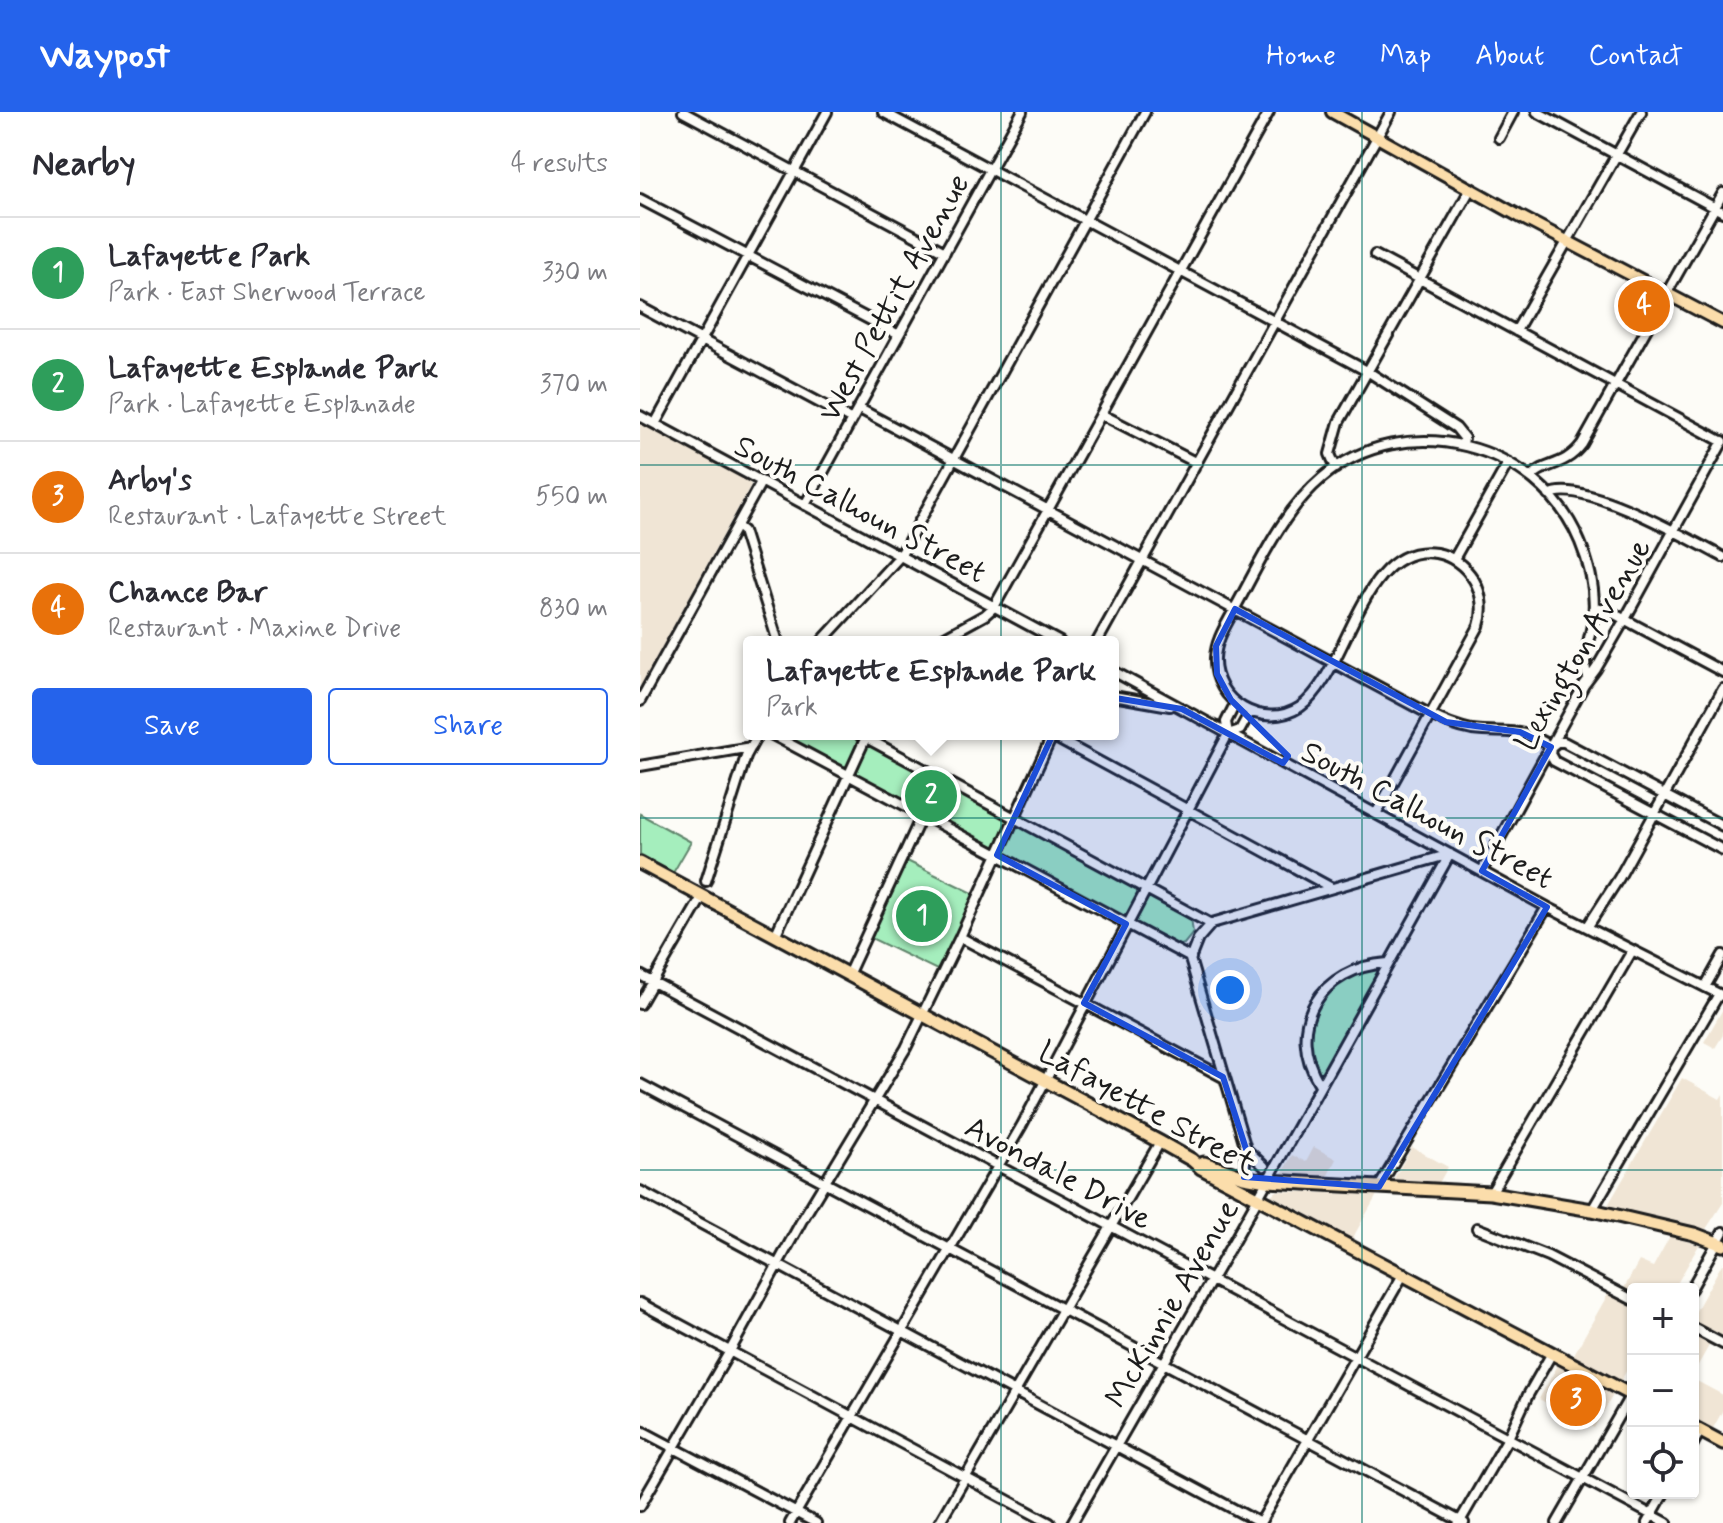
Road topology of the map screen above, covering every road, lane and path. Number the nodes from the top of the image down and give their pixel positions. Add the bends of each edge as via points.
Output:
1 (683, 112) edge
2 (827, 112) edge
3 (883, 112) edge
4 (1022, 112) edge
5 (1145, 112) edge
6 (1269, 112) edge
7 (1332, 112) edge
8 (1391, 112) edge
9 (1513, 112) edge
10 (1537, 112) edge
11 (1641, 112) edge
12 (1378, 137) junction
13 (1499, 138) dead end
14 (1616, 154) junction
15 (990, 170) junction
16 (794, 171) junction
17 (1471, 188) junction
18 (1723, 193) edge
19 (640, 199) edge
20 (1719, 210) edge
21 (1085, 221) junction
22 (1567, 241) junction
23 (945, 252) junction
24 (1375, 255) dead end
25 (746, 256) junction
26 (1180, 272) junction
27 (1419, 279) junction
28 (1667, 293) junction
29 (640, 307) edge
30 (1275, 322) junction
31 (1723, 323) edge
32 (1516, 331) junction
33 (899, 335) junction
34 (701, 339) junction
35 (1367, 371) junction
36 (1616, 384) junction
37 (858, 408) junction
38 (1101, 414) junction
39 (640, 416) edge
40 (852, 420) junction
41 (655, 424) junction
42 (1723, 442) edge
43 (1463, 444) junction
44 (954, 457) junction
45 (1197, 463) junction
46 (1508, 463) junction
47 (1336, 468) junction
48 (1531, 477) junction
49 (761, 482) junction
50 (1549, 495) junction
51 (805, 505) junction
52 (1048, 509) junction
53 (737, 526) junction
54 (1673, 531) junction
55 (901, 555) junction
56 (1723, 557) edge
57 (1143, 559) junction
58 (1454, 559) junction
59 (994, 607) junction
60 (1594, 608) junction
61 (1235, 609) junction
62 (1625, 619) junction
63 (776, 636) edge
64 (827, 636) edge
65 (947, 636) edge
66 (1049, 636) edge
67 (1100, 636) edge
68 (1333, 662) junction
69 (1723, 672) edge
70 (1119, 674) edge
71 (1588, 677) junction
72 (1145, 689) junction
73 (1723, 689) edge
74 (1119, 697) edge
75 (1141, 699) junction
76 (640, 701) edge
77 (1235, 704) junction
78 (1182, 709) junction
79 (1250, 712) junction
80 (1431, 715) junction
81 (1228, 734) junction
82 (755, 740) edge
83 (782, 740) edge
84 (862, 740) edge
85 (873, 740) edge
86 (1051, 740) edge
87 (1062, 740) edge
88 (751, 747) junction
89 (1551, 747) junction
90 (640, 766) edge
91 (848, 775) junction
92 (1665, 796) junction
93 (1188, 809) junction
94 (1377, 812) junction
95 (1655, 814) junction
96 (922, 815) junction
97 (1014, 817) junction
98 (1723, 826) edge
99 (1723, 850) edge
100 (1450, 854) junction
101 (997, 855) junction
102 (640, 863) edge
103 (1482, 871) junction
104 (706, 881) dead end
105 (1330, 887) junction
106 (1146, 888) junction
107 (702, 897) junction
108 (1547, 907) junction
109 (1126, 924) junction
110 (1211, 924) junction
111 (1588, 926) junction
112 (775, 936) junction
113 (960, 937) junction
114 (1632, 951) junction
115 (1723, 955) edge
116 (1191, 958) junction
117 (1388, 963) junction
118 (640, 975) edge
119 (848, 975) junction
120 (653, 982) junction
121 (1705, 987) junction
122 (1721, 995) edge
123 (1084, 1003) junction
124 (640, 1004) edge
125 (923, 1016) junction
126 (1223, 1077) junction
127 (1045, 1080) junction
128 (640, 1084) edge
129 (1320, 1085) junction
130 (874, 1100) junction
131 (1160, 1142) junction
132 (1246, 1149) junction
133 (1192, 1160) junction
134 (997, 1165) junction
135 (1264, 1166) dead end
136 (1244, 1177) junction
137 (1267, 1181) junction
138 (826, 1182) junction
139 (1379, 1187) junction
140 (640, 1191) edge
141 (1491, 1193) junction
142 (1259, 1197) junction
143 (1592, 1210) junction
144 (1111, 1227) junction
145 (1477, 1228) dead end
146 (1721, 1240) edge
147 (949, 1248) junction
148 (776, 1264) junction
149 (1404, 1273) junction
150 (1212, 1280) junction
151 (1695, 1283) edge
152 (1627, 1297) edge
153 (640, 1303) edge
154 (1062, 1309) junction
155 (902, 1331) junction
156 (1699, 1331) edge
157 (1723, 1344) edge
158 (730, 1351) junction
159 (1552, 1353) junction
160 (1356, 1357) junction
161 (1164, 1362) junction
162 (1627, 1390) edge
163 (1015, 1392) junction
164 (1627, 1402) edge
165 (851, 1417) junction
166 (640, 1430) edge
167 (1699, 1430) edge
168 (1508, 1438) junction
169 (1308, 1440) junction
170 (1723, 1443) edge
171 (1117, 1446) junction
172 (674, 1448) junction
173 (966, 1478) junction
174 (1583, 1478) junction
175 (1661, 1499) edge
176 (640, 1506) edge
177 (796, 1512) junction
178 (1649, 1519) edge
179 (1461, 1522) edge
180 (790, 1523) edge
181 (816, 1523) edge
182 (939, 1523) edge
183 (1050, 1523) edge
184 (1072, 1523) edge
185 (1260, 1523) edge
186 (1557, 1523) edge
187 (1667, 1523) edge

1 - 16 street
2 - 16 street
3 - 15 street
4 - 15 street, West Pettit Avenue
5 - 21 street
6 - 26 street
7 - 12 main road
8 - 12 street
9 - 13 street
10 - 14 street
11 - 14 street
12 - 17 main road
12 - 30 street
14 - 20 street
14 - 22 street
15 - 21 street
15 - 23 street, West Pettit Avenue
16 - 23 street
16 - 25 street
17 - 22 main road
17 - 27 street
18 - 20 street
19 - 25 street
20 - 28 street
21 - 26 street
21 - 44 street
22 - 28 main road
22 - 32 street
23 - 33 street, West Pettit Avenue
24 - 27 street
25 - 33 street
25 - 34 street
26 - 30 street
26 - 38 street
27 - 32 street
27 - 35 street
28 - 31 main road
28 - 36 street
29 - 34 street
30 - 35 street
30 - 45 street
32 - 36 street
33 - 37 street, West Pettit Avenue
34 - 40 street
34 - 41 street
35 - 43 street via 1453,426
35 - 47 street via 1332,439 1330,454
36 - 42 street
36 - 48 street via 1575,453
37 - 40 street, West Pettit Avenue
37 - 44 street
38 - 45 street
38 - 52 street
39 - 41 street, South Calhoun Street
40 - 51 street, West Pettit Avenue
41 - 49 street, South Calhoun Street
42 - 54 street, Lexington Avenue
43 - 46 street
43 - 47 street via 1400,443
44 - 52 street
44 - 55 street
45 - 57 street
46 - 48 street
46 - 58 street
47 - 61 street via 1289,514
48 - 50 street
49 - 51 street, South Calhoun Street
49 - 53 street
50 - 54 street via 1563,491 1608,502
50 - 60 street via 1579,540
51 - 55 street, South Calhoun Street
52 - 57 street
52 - 59 street
53 - 63 street
53 - 76 street
54 - 56 street
54 - 62 street, Lexington Avenue
55 - 59 street, South Calhoun Street
55 - 64 street
57 - 61 street
57 - 67 street
58 - 68 street via 1421,553 1392,564
58 - 80 street via 1477,585 1481,621
59 - 65 street
59 - 66 street, South Calhoun Street
60 - 62 street
60 - 71 street via 1585,662
61 - 68 street
61 - 77 street via 1219,639 1215,661 1219,681
62 - 69 street
62 - 71 street, Lexington Avenue
68 - 79 street via 1317,690 1297,709 1273,715
68 - 80 street
70 - 72 street, South Calhoun Street
71 - 89 street, Lexington Avenue
72 - 75 street
72 - 78 street, South Calhoun Street
73 - 92 street
74 - 75 street
75 - 78 street
77 - 79 street
77 - 81 street via 1226,722
78 - 81 street, South Calhoun Street
79 - 81 street via 1240,730
80 - 89 street via 1469,729 1520,732
80 - 94 street
81 - 93 street
81 - 94 street, South Calhoun Street
82 - 88 street
83 - 91 street
84 - 91 street
85 - 97 street
86 - 97 street
87 - 93 street
88 - 90 street
88 - 104 street
89 - 92 street via 1564,742
89 - 95 street via 1554,761
89 - 103 street, Lexington Avenue
91 - 96 street
91 - 112 street
92 - 95 street
92 - 98 street
93 - 105 street
93 - 106 street
94 - 100 street, South Calhoun Street
95 - 99 street
95 - 111 street
96 - 101 street
96 - 119 street
97 - 101 street
97 - 106 street
100 - 103 street, South Calhoun Street
100 - 105 street
100 - 117 street, McKinnie Avenue
101 - 109 street
101 - 113 street
102 - 107 highway, Lafayette Street
103 - 108 street, South Calhoun Street
105 - 110 street
106 - 109 street
106 - 110 street
107 - 112 highway, Lafayette Street
107 - 120 street
108 - 111 street, South Calhoun Street
108 - 139 street
109 - 116 street
109 - 123 street
110 - 116 street
111 - 114 street, South Calhoun Street
112 - 119 highway, Lafayette Street
113 - 123 street
113 - 125 street
114 - 121 street, South Calhoun Street
114 - 141 street
115 - 121 street
116 - 126 street
117 - 129 street, McKinnie Avenue
117 - 129 street via 1350,971 1318,997 1306,1040 1308,1060
118 - 120 street, Avondale Drive
119 - 125 highway, Lafayette Street
120 - 124 street
120 - 130 street, Avondale Drive
121 - 122 street, South Calhoun Street
122 - 143 street
123 - 126 street
123 - 127 street
125 - 127 highway, Lafayette Street
125 - 130 street
126 - 132 street
127 - 131 highway, Lafayette Street
127 - 134 street
128 - 138 street
129 - 137 street, McKinnie Avenue
130 - 134 street, Avondale Drive
130 - 138 street
131 - 133 highway, Lafayette Street
131 - 144 street
132 - 135 street
132 - 136 street
133 - 136 highway
133 - 142 highway, Lafayette Street
134 - 144 street, Avondale Drive
134 - 147 street
136 - 137 highway
137 - 139 highway
137 - 142 street, McKinnie Avenue
138 - 147 street
138 - 148 street
139 - 141 highway
140 - 148 street
141 - 143 highway
142 - 149 highway, Lafayette Street
142 - 150 street, McKinnie Avenue
143 - 146 highway
144 - 150 street, Avondale Drive
144 - 154 street
145 - 152 street via 1548,1256
146 - 151 street
147 - 154 street
147 - 155 street
148 - 155 street
148 - 158 street
149 - 159 highway, Lafayette Street
149 - 160 street
150 - 160 street, Avondale Drive
150 - 161 street, McKinnie Avenue
153 - 158 street
154 - 161 street
154 - 163 street
155 - 163 street
155 - 165 street
156 - 157 street
158 - 165 street
158 - 172 street
159 - 162 highway, Lafayette Street
159 - 168 street
160 - 168 street, Avondale Drive
160 - 169 street
161 - 169 street
161 - 171 street, McKinnie Avenue
163 - 171 street
163 - 173 street
164 - 174 street
165 - 173 street
165 - 177 street
166 - 172 street
167 - 170 highway
168 - 174 street, Avondale Drive
168 - 179 street
169 - 179 street
169 - 185 street
171 - 184 street, McKinnie Avenue
171 - 185 street
172 - 176 street
172 - 177 street
173 - 182 street
173 - 183 street
174 - 178 street, Avondale Drive
174 - 186 street
175 - 178 street
177 - 180 street
177 - 181 street
178 - 187 street, Avondale Drive

